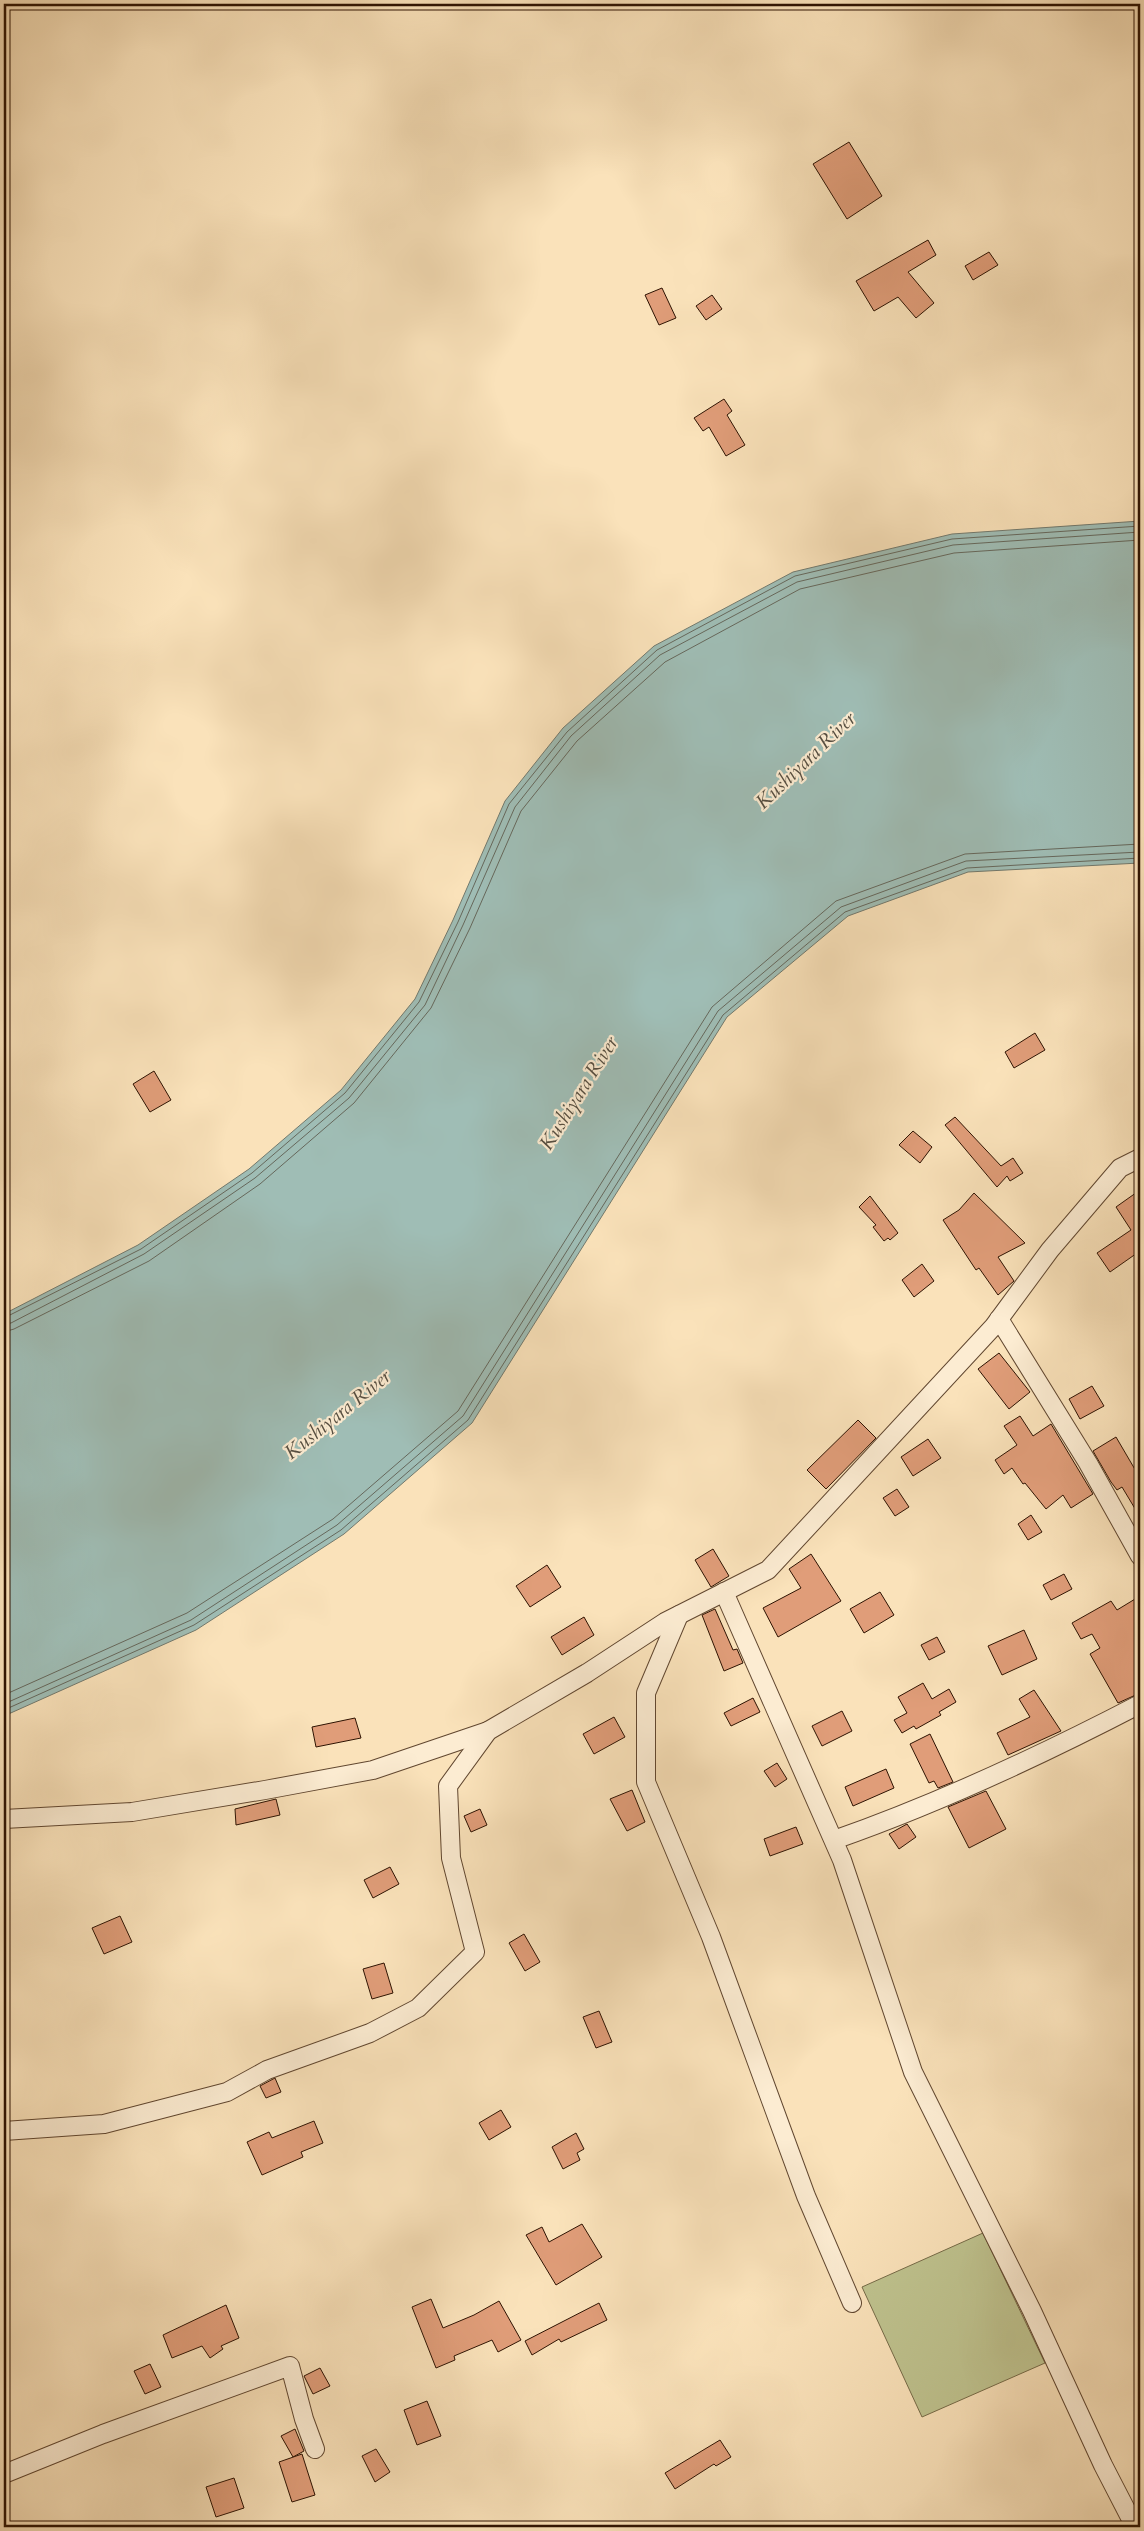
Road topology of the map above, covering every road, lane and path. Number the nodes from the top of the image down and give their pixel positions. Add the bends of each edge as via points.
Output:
1 (1140, 1158) edge
2 (999, 1318) junction
3 (1140, 1556) edge
4 (724, 1592) junction
5 (679, 1615) junction
6 (1140, 1704) edge
7 (488, 1731) junction
8 (4, 1819) edge
9 (834, 1840) junction
10 (4, 2131) edge
11 (852, 2303) dead end
12 (315, 2449) dead end
13 (4, 2474) edge
14 (1135, 2527) edge

1 - 2 street via 1120,1168 1050,1250
2 - 3 street via 1088,1463
2 - 4 street via 768,1570
4 - 5 street
4 - 9 street
5 - 7 street
5 - 11 street via 646,1692 646,1782 710,1937 806,2196
6 - 9 street via 980,1783 904,1816
7 - 8 street via 373,1770 265,1790 132,1812
7 - 10 street via 448,1786 451,1858 475,1952 418,2008 370,2033 267,2070 227,2092 104,2124
9 - 14 street via 913,2072
12 - 13 street via 290,2366

